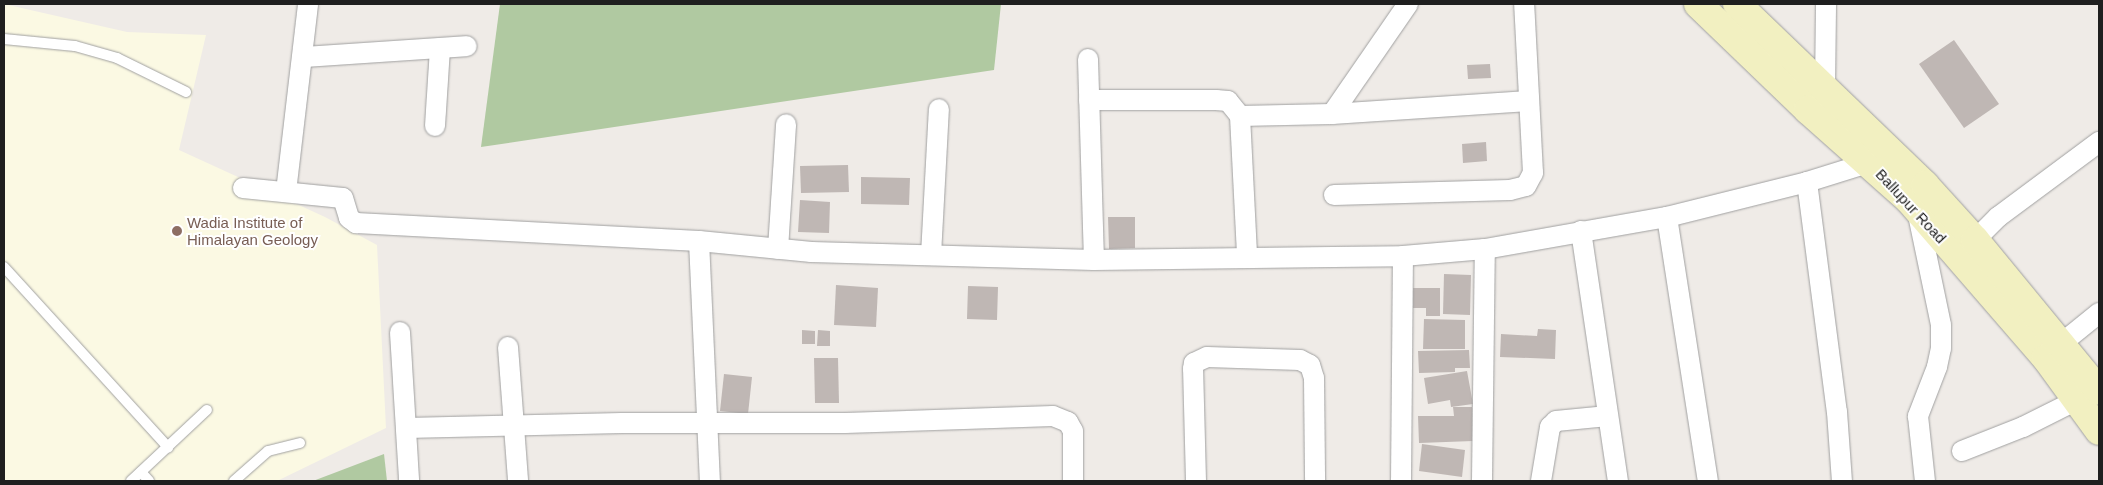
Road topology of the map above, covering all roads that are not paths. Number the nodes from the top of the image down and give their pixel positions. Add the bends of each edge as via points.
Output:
1 (308, 4) edge
2 (1408, 4) edge
3 (1524, 4) edge
4 (1698, 4) edge
5 (1737, 4) edge
6 (1826, 4) edge
7 (4, 39) edge
8 (467, 46) dead end
9 (440, 48) junction
10 (303, 56) junction
11 (1088, 59) dead end
12 (1825, 88) junction
13 (186, 92) dead end
14 (1089, 100) junction
15 (1529, 101) junction
16 (939, 109) dead end
17 (1808, 110) junction
18 (1332, 114) junction
19 (1240, 116) junction
20 (786, 124) dead end
21 (435, 126) dead end
22 (2099, 142) edge
23 (1881, 158) junction
24 (1807, 182) junction
25 (243, 188) dead end
26 (286, 192) junction
27 (1334, 195) dead end
28 (1917, 210) junction
29 (1667, 217) junction
30 (1581, 231) junction
31 (1975, 240) junction
32 (699, 241) junction
33 (778, 249) junction
34 (1485, 249) junction
35 (931, 255) junction
36 (1248, 256) junction
37 (1403, 256) junction
38 (1094, 260) junction
39 (4, 267) edge
40 (2099, 313) edge
41 (400, 332) dead end
42 (2062, 343) junction
43 (508, 347) dead end
44 (2088, 396) edge
45 (207, 410) dead end
46 (1608, 416) junction
47 (709, 424) junction
48 (512, 425) junction
49 (406, 428) junction
50 (2099, 431) edge
51 (300, 443) dead end
52 (168, 448) junction
53 (1962, 451) dead end
54 (141, 472) junction
55 (131, 481) edge
56 (149, 481) edge
57 (234, 481) edge
58 (409, 481) edge
59 (518, 481) edge
60 (710, 481) edge
61 (1073, 481) edge
62 (1196, 481) edge
63 (1315, 481) edge
64 (1401, 481) edge
65 (1482, 481) edge
66 (1541, 481) edge
67 (1618, 481) edge
68 (1708, 481) edge
69 (1842, 481) edge
70 (1925, 481) edge

1 - 10 street
2 - 18 street
3 - 15 street
4 - 17 main road, Ballupur Road
5 - 12 main road, Ballupur Road
6 - 12 street
7 - 13 lane via 39,40 100,53 149,71
8 - 9 street
9 - 10 street
9 - 21 street
10 - 26 street
11 - 14 street
12 - 17 street
12 - 23 main road, Ballupur Road
14 - 19 street via 1228,101
14 - 38 street
15 - 18 street
15 - 27 street via 1533,173 1526,186 1510,190
16 - 35 street
17 - 23 main road, Ballupur Road
18 - 19 street
19 - 36 street
20 - 33 street
22 - 31 street via 1998,216
23 - 24 street
23 - 28 main road, Ballupur Road
23 - 31 main road, Ballupur Road
24 - 29 street
24 - 69 street via 1838,412
25 - 26 street
26 - 32 street via 343,198 349,218 356,223
28 - 44 main road, Ballupur Road via 2046,358
28 - 70 street via 1941,333 1936,367 1918,416
29 - 30 street
29 - 68 street
30 - 34 street
30 - 46 street
31 - 42 main road, Ballupur Road
32 - 33 street
32 - 47 street
33 - 35 street
34 - 37 street
34 - 65 street
35 - 38 street
36 - 37 street
36 - 38 street
37 - 64 street
39 - 52 lane
40 - 42 street
41 - 49 street
42 - 44 main road, Ballupur Road
43 - 48 street
44 - 50 main road, Ballupur Road
44 - 53 street
45 - 52 lane
46 - 66 street via 1556,421 1550,427
46 - 67 street
47 - 48 street
47 - 60 street
47 - 61 street via 1053,416 1068,422 1073,430
48 - 49 street
48 - 59 street
49 - 58 street
51 - 57 lane via 268,451
52 - 54 lane
54 - 55 lane
54 - 56 lane
62 - 63 street via 1194,363 1207,357 1300,360 1310,365 1314,378

